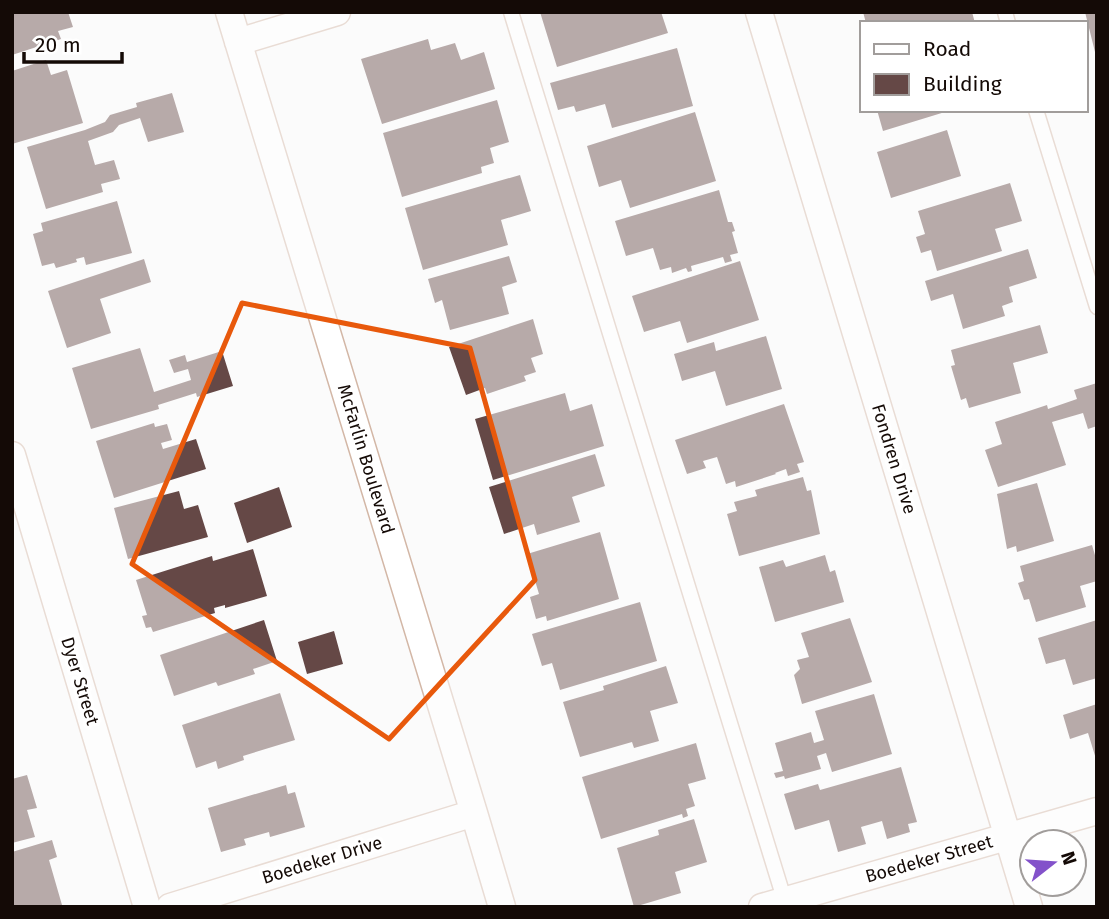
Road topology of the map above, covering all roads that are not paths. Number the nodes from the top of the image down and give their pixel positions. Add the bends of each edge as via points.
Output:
1 (229, 12) edge
2 (337, 12) edge
3 (511, 12) edge
4 (758, 12) edge
5 (238, 42) junction
6 (1037, 112) edge
7 (1097, 307) edge
8 (12, 455) edge
9 (1097, 811) edge
10 (474, 813) junction
11 (1008, 836) junction
12 (778, 905) edge
13 (147, 907) edge
14 (170, 907) edge
15 (502, 907) edge
16 (1029, 907) edge

1 - 5 street, McFarlin Boulevard
2 - 5 street
3 - 12 lane
4 - 11 street, Fondren Drive
5 - 10 street, McFarlin Boulevard
6 - 7 lane
8 - 13 street, Dyer Street
9 - 11 street, Boedeker Street
10 - 14 street, Boedeker Drive
10 - 15 street, McFarlin Boulevard
11 - 12 street, Boedeker Street
11 - 16 street, Fondren Drive

